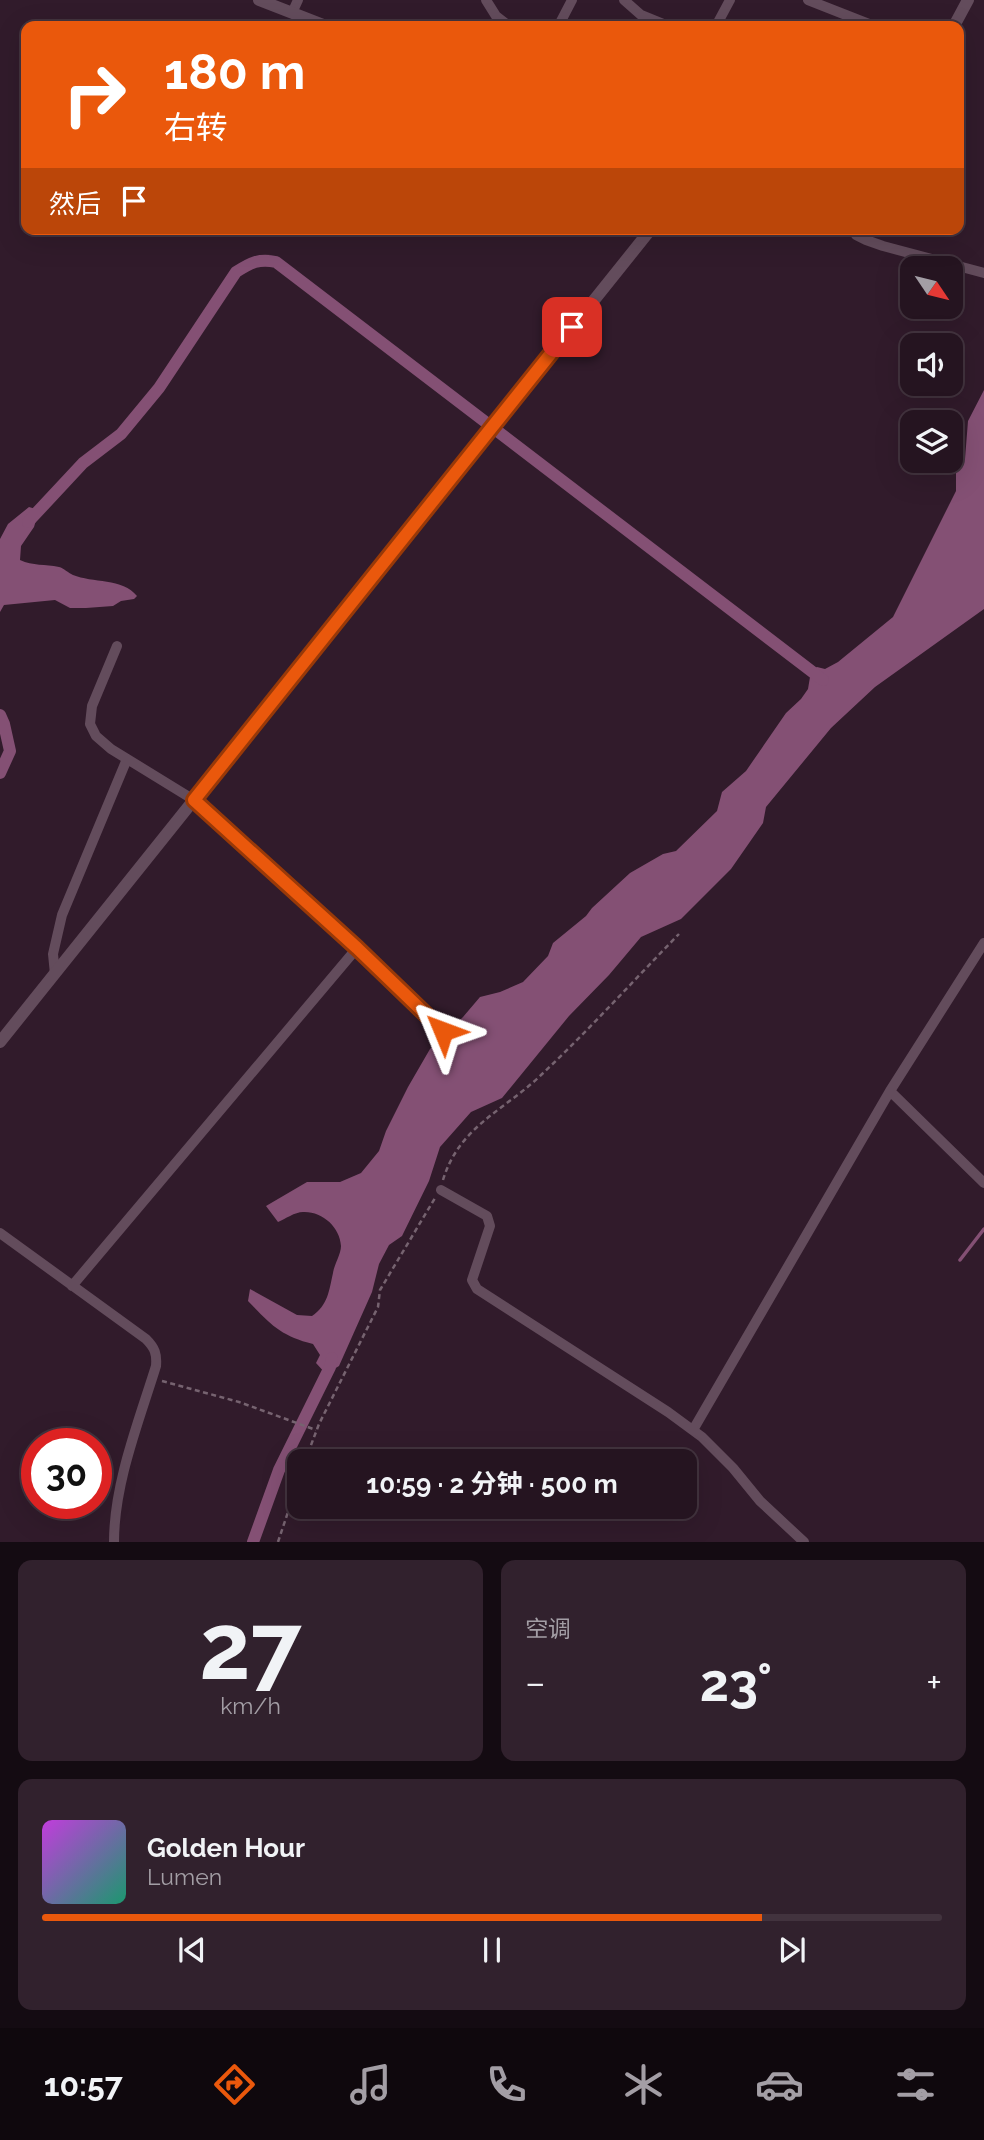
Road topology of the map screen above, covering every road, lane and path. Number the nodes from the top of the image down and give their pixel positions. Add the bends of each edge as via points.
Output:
1 (259, 0) edge
2 (298, 0) edge
3 (486, 0) edge
4 (572, 0) edge
5 (624, 0) edge
6 (730, 0) edge
7 (808, 0) edge
8 (968, 0) edge
9 (292, 13) junction
10 (641, 15) junction
11 (313, 21) edge
12 (502, 21) edge
13 (561, 21) edge
14 (638, 21) edge
15 (656, 21) edge
16 (719, 21) edge
17 (861, 21) edge
18 (957, 21) edge
19 (646, 235) edge
20 (858, 235) edge
21 (984, 273) edge
22 (117, 646) dead end
23 (127, 759) junction
24 (194, 800) junction
25 (679, 934) dead end
26 (984, 943) edge
27 (357, 948) junction
28 (55, 974) junction
29 (443, 1031) dead end
30 (0, 1042) edge
31 (890, 1091) junction
32 (984, 1183) edge
33 (440, 1190) junction
34 (0, 1233) edge
35 (72, 1286) junction
36 (152, 1379) junction
37 (316, 1430) junction
38 (693, 1430) junction
39 (309, 1449) edge
40 (287, 1515) edge
41 (114, 1542) edge
42 (278, 1542) edge
43 (804, 1542) edge

1 - 9 street
2 - 9 street
3 - 12 street
4 - 13 street
5 - 10 street
6 - 16 street
7 - 17 street
8 - 18 street
9 - 11 street
10 - 14 street
10 - 15 street
19 - 24 street
20 - 21 street
22 - 23 street via 92,706 90,724 96,736
23 - 24 street
23 - 28 street via 62,915 53,954
24 - 27 street
24 - 28 street
25 - 33 path via 539,1077 459,1145
26 - 31 street
27 - 29 street
27 - 35 street
28 - 30 street
31 - 32 street
31 - 38 street
33 - 37 path via 380,1290 378,1307
33 - 38 street via 487,1216 490,1226 472,1280 477,1289
34 - 35 street
35 - 36 street via 154,1347
36 - 37 path via 239,1402
36 - 41 street via 128,1456
37 - 39 path
38 - 43 street
40 - 42 path

